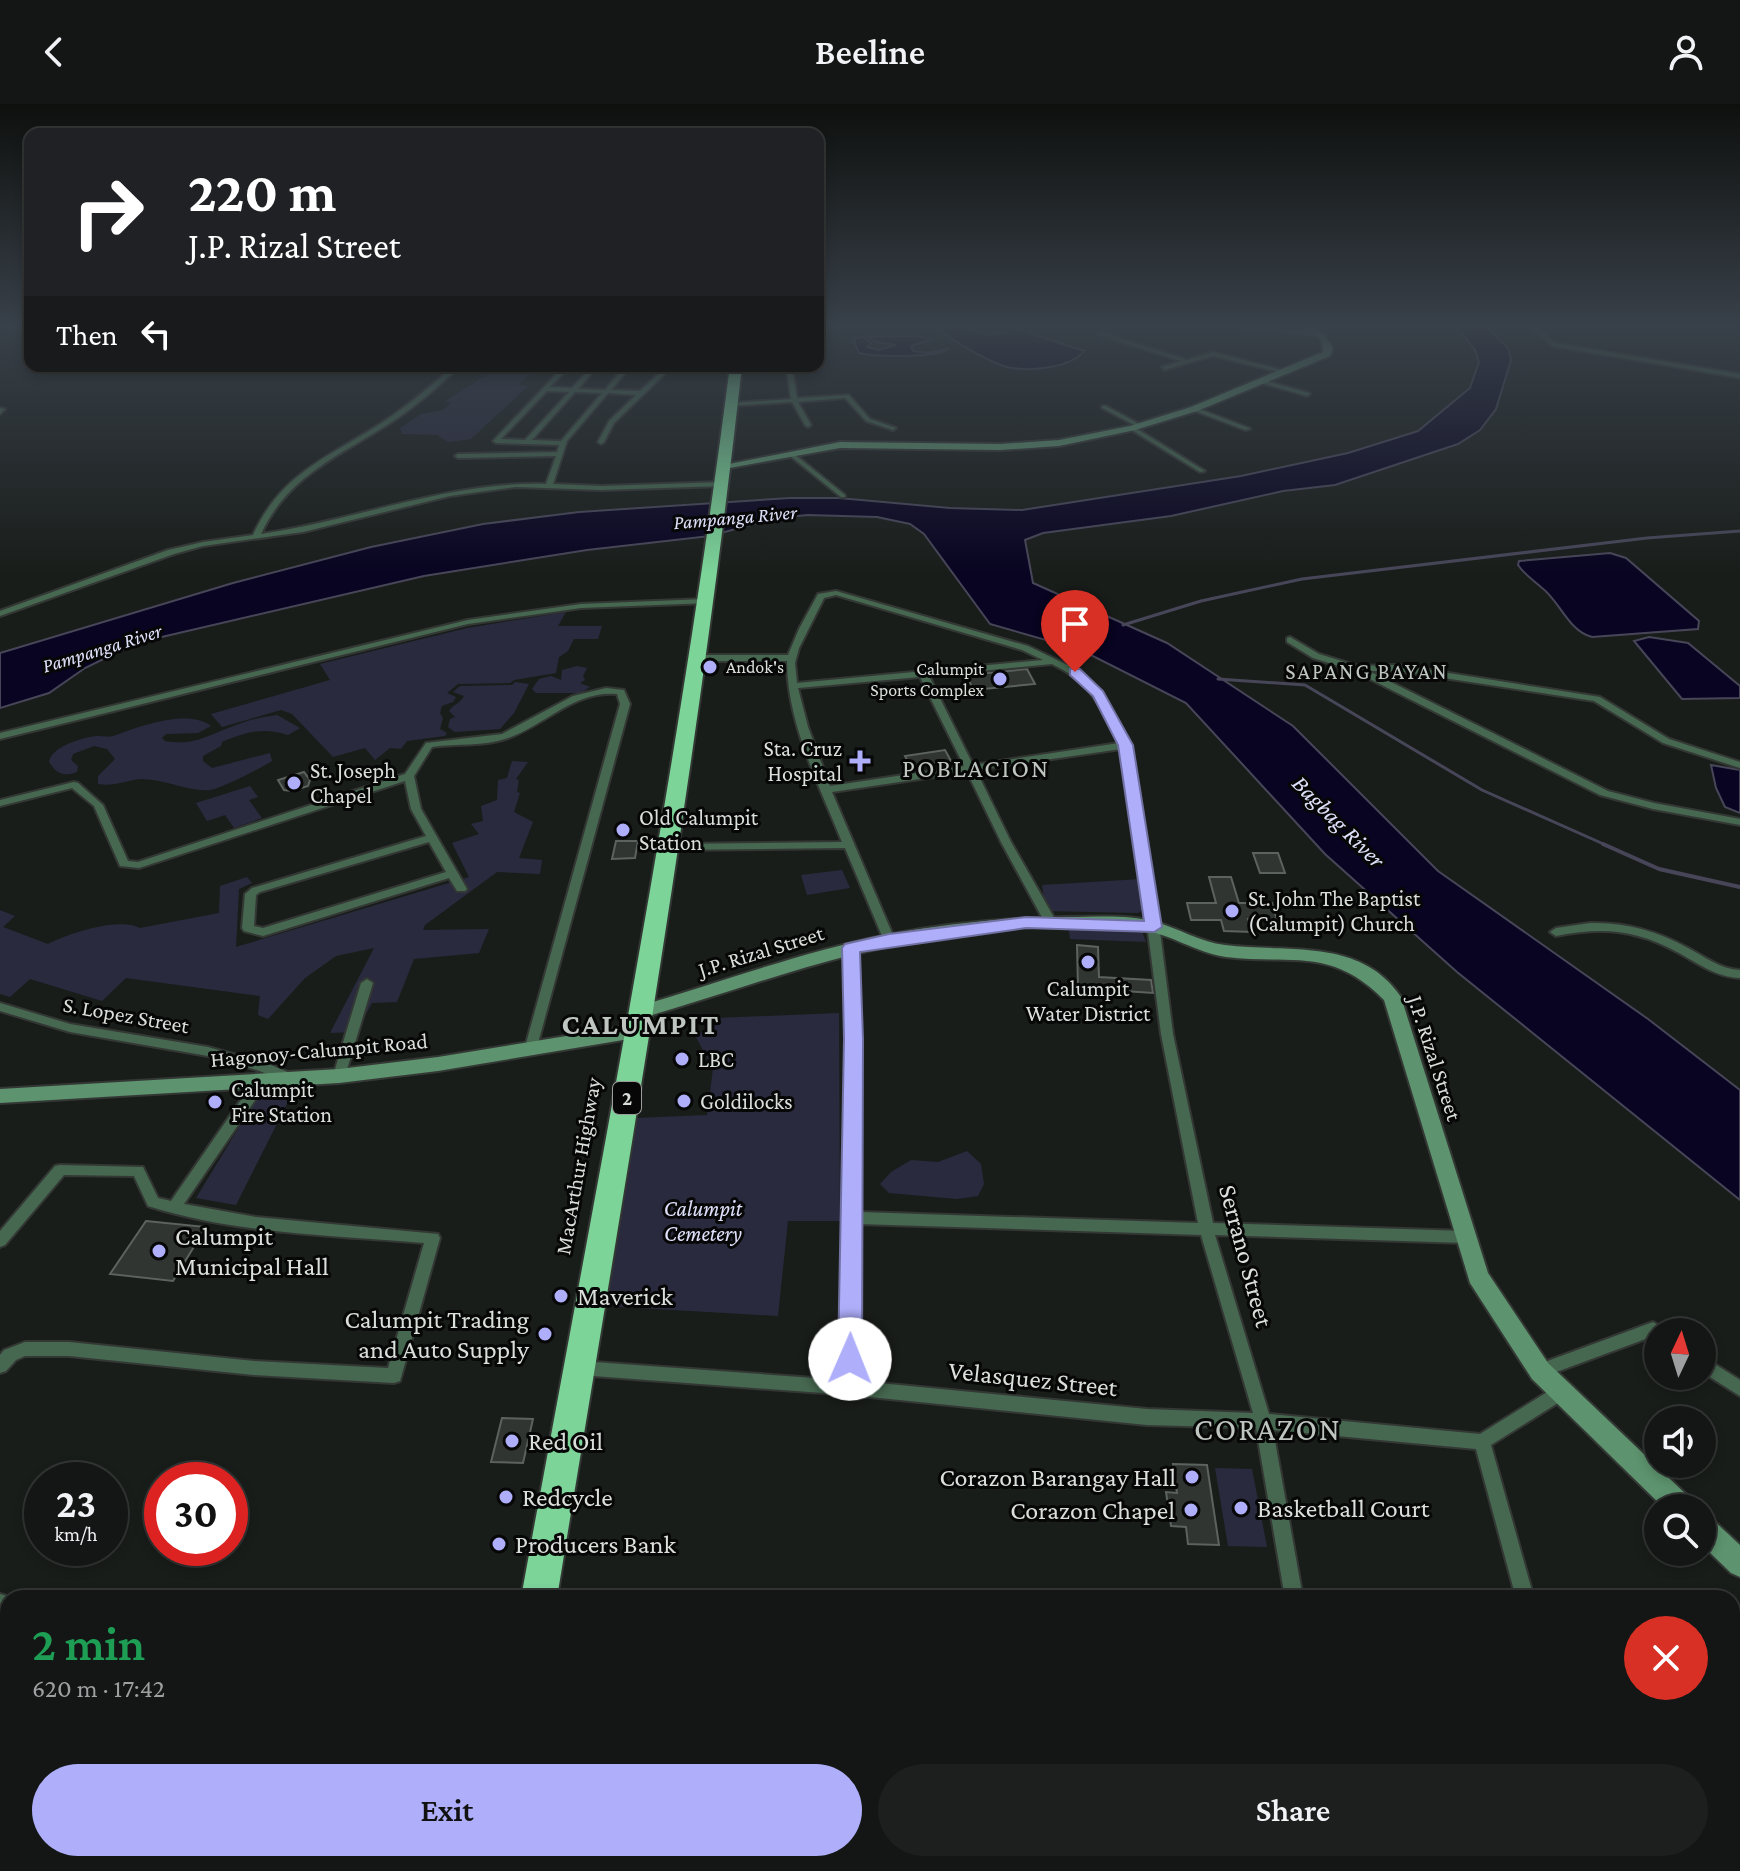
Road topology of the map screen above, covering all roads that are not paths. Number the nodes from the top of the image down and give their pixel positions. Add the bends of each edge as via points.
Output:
1 (404, 409) edge
2 (526, 409) edge
3 (556, 409) edge
4 (591, 409) edge
5 (624, 409) edge
6 (731, 409) edge
7 (799, 409) edge
8 (858, 409) edge
9 (1108, 409) edge
10 (1193, 409) edge
11 (1195, 409) edge
12 (808, 425) dead end
13 (1136, 427) junction
14 (893, 428) dead end
15 (1247, 429) dead end
16 (601, 442) dead end
17 (526, 443) junction
18 (563, 443) junction
19 (559, 454) junction
20 (791, 454) junction
21 (458, 456) dead end
22 (724, 466) junction
23 (1202, 471) dead end
24 (549, 486) junction
25 (722, 489) junction
26 (843, 496) dead end
27 (257, 535) junction
28 (705, 599) junction
29 (0, 614) edge
30 (1290, 640) dead end
31 (697, 658) junction
32 (791, 658) junction
33 (1053, 662) junction
34 (1357, 669) junction
35 (924, 675) junction
36 (795, 686) junction
37 (0, 736) edge
38 (1125, 745) junction
39 (1740, 765) edge
40 (971, 768) junction
41 (409, 776) junction
42 (826, 790) junction
43 (0, 803) edge
44 (1740, 822) edge
45 (431, 838) junction
46 (849, 845) junction
47 (671, 847) junction
48 (450, 874) junction
49 (461, 889) dead end
50 (1050, 921) junction
51 (1154, 927) junction
52 (1556, 932) dead end
53 (889, 940) junction
54 (851, 948) junction
55 (1740, 974) edge
56 (367, 983) dead end
57 (0, 1007) edge
58 (641, 1021) junction
59 (531, 1047) junction
60 (339, 1076) junction
61 (290, 1078) junction
62 (261, 1081) junction
63 (0, 1096) edge
64 (174, 1208) junction
65 (852, 1218) junction
66 (1207, 1231) junction
67 (1465, 1237) junction
68 (0, 1241) edge
69 (1644, 1332) edge
70 (0, 1366) edge
71 (578, 1368) junction
72 (1540, 1371) junction
73 (1716, 1373) edge
74 (850, 1388) junction
75 (1740, 1389) edge
76 (1563, 1391) junction
77 (1263, 1421) junction
78 (1482, 1442) junction
79 (1668, 1494) edge
80 (1716, 1541) edge
81 (1740, 1564) edge
82 (540, 1590) edge
83 (1293, 1590) edge
84 (1523, 1590) edge

1 - 27 street via 314,467 279,497
2 - 17 street via 496,441
3 - 17 street
4 - 18 street
5 - 16 street
6 - 22 highway, MacArthur Highway / 2
7 - 12 street
8 - 14 street via 865,418
9 - 13 street
10 - 13 street
11 - 15 street
13 - 20 street via 1027,446 872,443
13 - 23 street
17 - 18 street
18 - 19 street
19 - 21 street
19 - 24 street
20 - 22 street
20 - 26 street
22 - 25 highway, MacArthur Highway / 2
24 - 25 street
24 - 27 street via 475,489 303,530
25 - 28 highway, MacArthur Highway / 2
27 - 29 street via 171,552
28 - 31 highway, MacArthur Highway / 2
28 - 37 street via 581,606 468,622
30 - 34 street via 1316,656
31 - 32 street
31 - 47 highway, MacArthur Highway / 2
32 - 33 street, Serrano Street via 821,596 836,593 1025,648
32 - 36 street
33 - 35 street
33 - 38 street, Serrano Street via 1075,672 1098,694
34 - 39 street via 1398,668 1597,699 1666,741
34 - 44 street via 1604,793
35 - 36 street
35 - 40 street
36 - 42 street
38 - 40 street
38 - 51 street, Serrano Street
40 - 42 street
40 - 50 street
41 - 43 street via 139,865 124,864 98,805 74,785
41 - 45 street via 416,809
41 - 59 street via 429,745 504,736 561,704 607,691 625,697
42 - 46 street
45 - 48 street
45 - 48 street via 256,890 251,894 248,928 263,932
46 - 47 street
46 - 53 street
47 - 58 highway, MacArthur Highway / 2
48 - 49 street
50 - 51 street, J.P. Rizal Street
50 - 53 street, J.P. Rizal Street
51 - 66 street, Serrano Street via 1167,1034
51 - 67 street, J.P. Rizal Street via 1196,946 1225,951 1329,957 1354,963 1375,977 1392,997
52 - 55 street via 1621,926 1680,948 1716,970
53 - 54 street, J.P. Rizal Street
54 - 58 street, J.P. Rizal Street
54 - 65 street
56 - 60 street
57 - 61 street, S. Lopez Street via 68,1028 193,1046
58 - 59 street, Hagonoy-Calumpit Road
58 - 71 highway, MacArthur Highway / 2
59 - 60 street, Hagonoy-Calumpit Road
60 - 61 street, Hagonoy-Calumpit Road
61 - 62 street, Hagonoy-Calumpit Road
62 - 63 street, Hagonoy-Calumpit Road
62 - 64 street
64 - 68 street via 153,1202 138,1171 60,1170
64 - 70 street via 433,1238 394,1376 69,1349 25,1349
65 - 66 street
65 - 74 street
66 - 67 street
66 - 77 street, Serrano Street
67 - 72 street, J.P. Rizal Street via 1478,1276
69 - 72 street
71 - 74 street, Velasquez Street
71 - 82 highway, MacArthur Highway / 2
72 - 76 street, J.P. Rizal Street
73 - 75 street
74 - 77 street, Velasquez Street via 1147,1417
76 - 78 street
76 - 79 street, J.P. Rizal Street
77 - 78 street, Velasquez Street
77 - 83 street, Serrano Street
78 - 84 street
80 - 81 street

